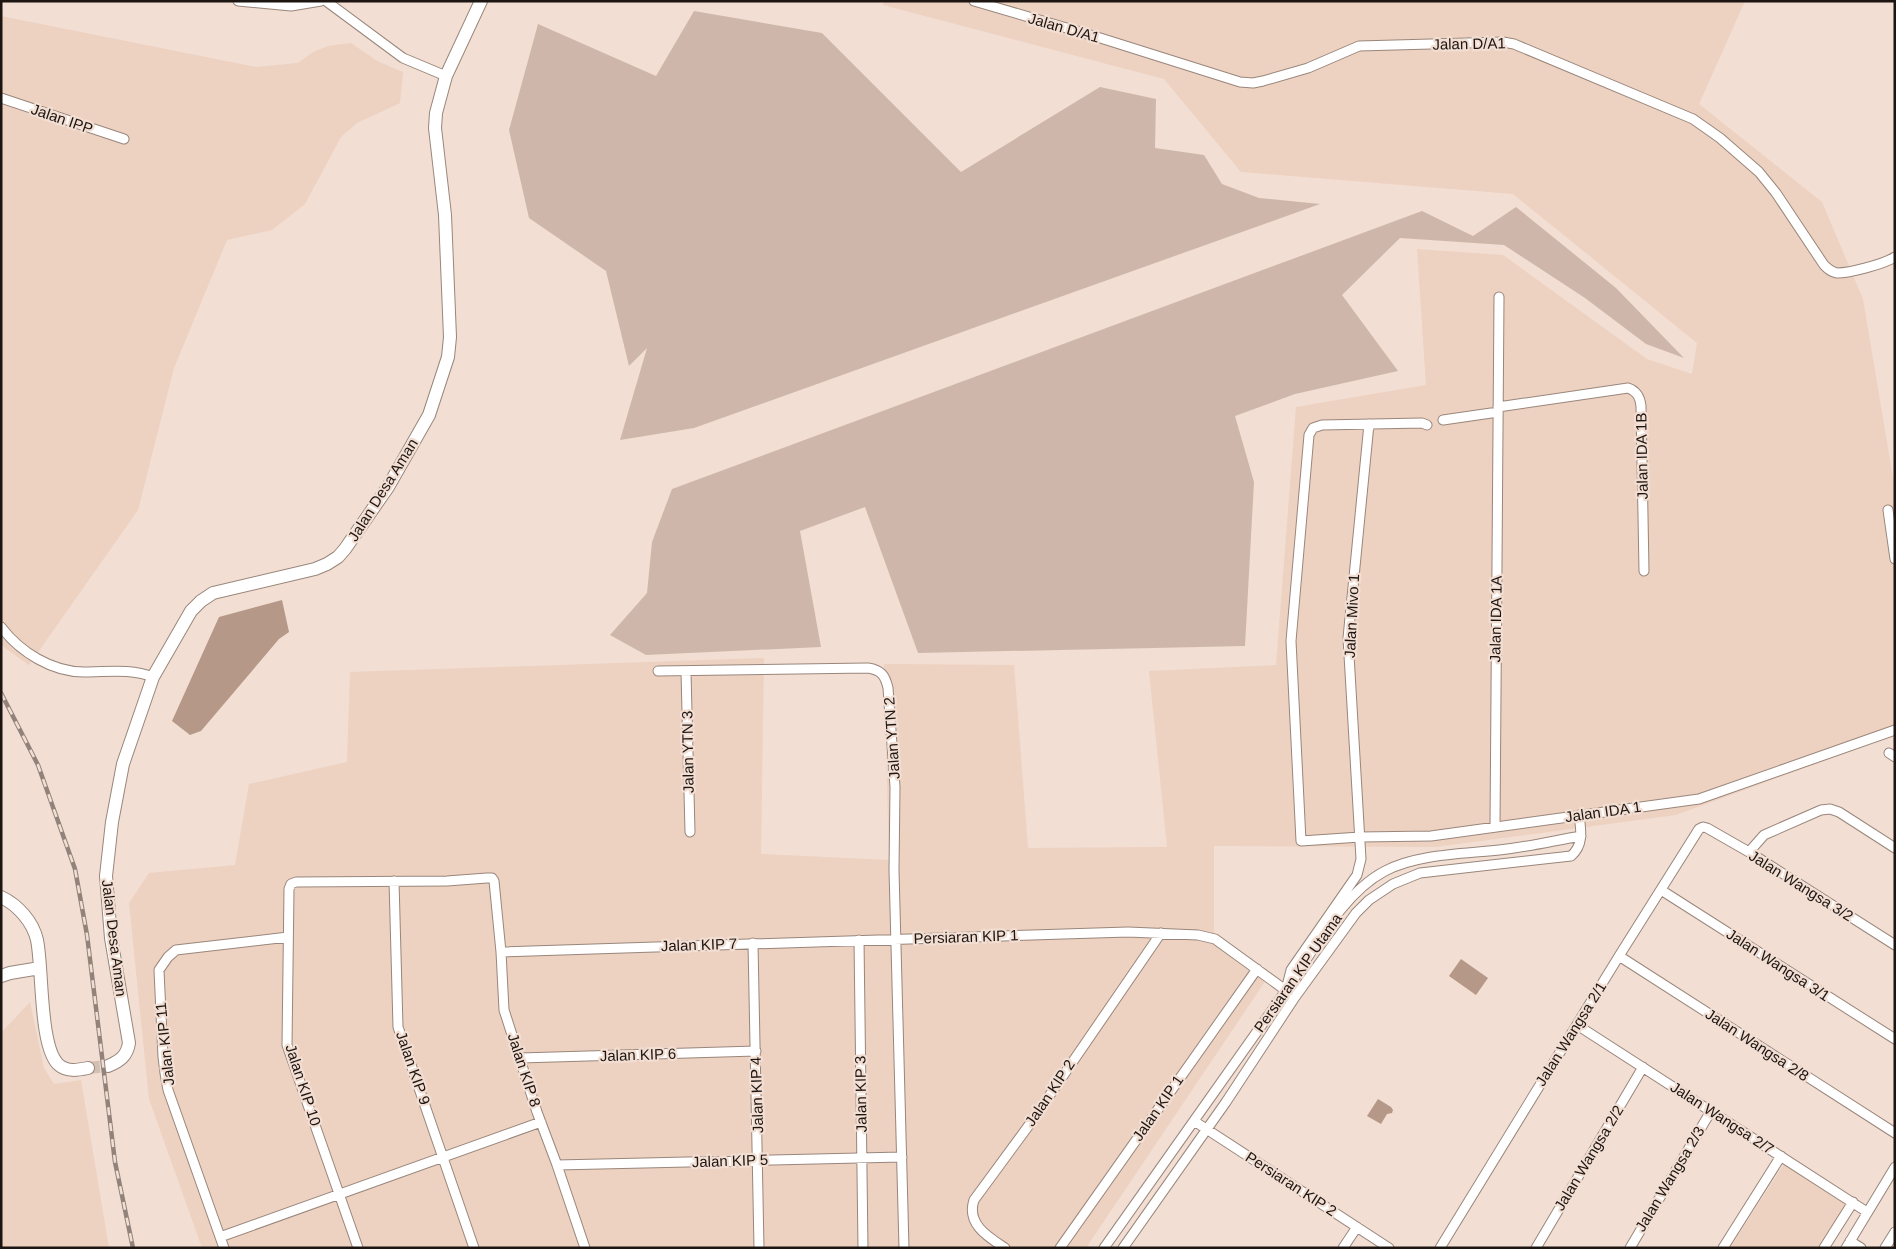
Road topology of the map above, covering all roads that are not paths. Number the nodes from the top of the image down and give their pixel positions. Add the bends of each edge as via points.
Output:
1 (238, 1) edge
2 (321, 1) edge
3 (326, 1) edge
4 (481, 1) edge
5 (974, 1) edge
6 (446, 76) junction
7 (1, 98) edge
8 (124, 139) dead end
9 (1895, 258) edge
10 (1499, 297) dead end
11 (1498, 409) junction
12 (1443, 420) dead end
13 (1369, 424) junction
14 (1426, 425) dead end
15 (1888, 510) dead end
16 (1895, 559) edge
17 (1644, 571) dead end
18 (1, 627) edge
19 (658, 671) dead end
20 (686, 672) junction
21 (153, 677) junction
22 (1895, 730) edge
23 (1579, 815) junction
24 (1495, 827) junction
25 (1707, 828) joint
26 (690, 832) dead end
27 (1581, 836) junction
28 (1360, 837) junction
29 (1895, 848) edge
30 (1749, 852) junction
31 (1371, 880) junction
32 (394, 881) junction
33 (1661, 890) junction
34 (1378, 892) junction
35 (1, 897) edge
36 (1161, 933) junction
37 (288, 937) junction
38 (896, 939) junction
39 (859, 940) junction
40 (752, 943) junction
41 (1895, 945) edge
42 (501, 952) junction
43 (1619, 956) junction
44 (40, 968) junction
45 (1257, 969) junction
46 (1, 976) edge
47 (1286, 990) junction
48 (1295, 996) junction
49 (1577, 1025) junction
50 (1895, 1039) edge
51 (756, 1051) junction
52 (520, 1058) junction
53 (108, 1066) tunnel mouth
54 (1643, 1067) junction
55 (88, 1068) tunnel mouth
56 (1711, 1111) junction
57 (1194, 1121) junction
58 (541, 1122) junction
59 (1207, 1130) junction
60 (1895, 1133) edge
61 (1781, 1156) junction
62 (443, 1157) junction
63 (902, 1157) junction
64 (862, 1158) junction
65 (759, 1160) junction
66 (557, 1165) junction
67 (1895, 1167) edge
68 (339, 1194) junction
69 (1853, 1202) junction
70 (1867, 1212) junction
71 (1357, 1227) junction
72 (1895, 1232) edge
73 (220, 1237) junction
74 (1848, 1244) edge
75 (1344, 1247) edge
76 (224, 1248) edge
77 (358, 1248) edge
78 (474, 1248) edge
79 (585, 1248) edge
80 (759, 1248) edge
81 (863, 1248) edge
82 (904, 1248) edge
83 (1005, 1248) edge
84 (1060, 1248) edge
85 (1104, 1248) edge
86 (1123, 1248) edge
87 (1388, 1248) edge
88 (1440, 1248) edge
89 (1536, 1248) edge
90 (1630, 1248) edge
91 (1723, 1248) edge
92 (1824, 1248) edge
93 (1861, 1248) edge
94 (1885, 1248) edge

1 - 2 street via 291,6
3 - 6 street via 403,58
4 - 6 street, Jalan Desa Aman
5 - 9 street, Jalan D/A1 via 1252,83 1308,68 1359,46 1514,44 1693,119 1720,138 1759,172 1830,271 1845,272
6 - 21 street, Jalan Desa Aman via 435,128 445,215 450,337 448,356 429,415 388,487 338,557 315,569 206,597 184,620
7 - 8 street, Jalan IPP
10 - 11 street, Jalan IDA 1A
11 - 12 street
11 - 17 street, Jalan IDA 1B via 1628,388 1634,390 1641,399
11 - 24 street, Jalan IDA 1A
13 - 14 street
13 - 28 street, Jalan Mivo 1 via 1348,638
13 - 28 street, Jalan IDA 1 via 1317,426 1310,431 1291,641 1301,841
15 - 16 street
18 - 21 street via 28,653 54,666 82,672 136,671
19 - 20 street, Jalan YTN 2
20 - 26 street, Jalan YTN 3
20 - 38 street, Jalan YTN 2 via 868,668 885,676 895,787
21 - 53 street, Jalan Desa Aman via 123,764 111,831 107,901 129,1043 123,1058
22 - 23 street, Jalan IDA 1 via 1699,799
23 - 24 street, Jalan IDA 1
23 - 27 street
24 - 28 street, Jalan IDA 1 via 1431,836
25 - 30 street, Jalan Wangsa 3/2
25 - 33 street, Jalan Wangsa 2/1 via 1700,829
27 - 31 street, Persiaran KIP Utama via 1510,849 1419,859 1398,864
27 - 34 street, Persiaran KIP Utama via 1580,846 1571,856 1420,873
28 - 47 street, Jalan Mivo 1 via 1361,859 1357,875 1291,970
29 - 30 street via 1830,808 1764,835
30 - 41 street, Jalan Wangsa 3/2
31 - 34 street
31 - 47 street, Persiaran KIP Utama via 1337,916
32 - 37 street, Jalan KIP 10 via 296,882 290,886
32 - 42 street, Jalan KIP 8 via 492,878 496,886
32 - 62 street, Jalan KIP 9 via 398,1027
33 - 43 street, Jalan Wangsa 2/1
33 - 50 street, Jalan Wangsa 3/1
34 - 48 street, Persiaran KIP Utama via 1356,913
35 - 44 street via 16,906 33,928
36 - 38 street, Persiaran KIP 1
36 - 45 street, Persiaran KIP 1 via 1216,938
36 - 83 street, Jalan KIP 2 via 974,1200 971,1208 974,1223
37 - 68 street, Jalan KIP 10 via 287,1045
37 - 73 street, Jalan KIP 11 via 176,950 159,970 163,1057 168,1090
38 - 39 street, Jalan KIP 7
38 - 63 street, Persiaran KIP 1
39 - 40 street, Jalan KIP 7
39 - 64 street, Jalan KIP 3
40 - 42 street, Jalan KIP 7
40 - 51 street, Jalan KIP 4
42 - 52 street, Jalan KIP 8 via 504,1010
43 - 49 street, Jalan Wangsa 2/1
43 - 60 street, Jalan Wangsa 2/8
44 - 46 street
44 - 55 street via 51,1056 64,1068
45 - 47 street, Persiaran KIP 1
45 - 84 street, Jalan KIP 1
47 - 48 street, Persiaran KIP 1
47 - 57 street, Persiaran KIP Utama
48 - 59 street, Persiaran KIP Utama
49 - 54 street, Jalan Wangsa 2/7
49 - 88 street, Jalan Wangsa 2/1
51 - 52 street, Jalan KIP 6
51 - 65 street, Jalan KIP 4
52 - 58 street, Jalan KIP 8
54 - 56 street, Jalan Wangsa 2/7
54 - 89 street, Jalan Wangsa 2/2
56 - 61 street, Jalan Wangsa 2/7
56 - 90 street, Jalan Wangsa 2/3
57 - 59 street, Persiaran KIP 2
57 - 85 street, Persiaran KIP Utama
58 - 62 street
58 - 66 street, Jalan KIP 8
59 - 71 street, Persiaran KIP 2
59 - 86 street, Persiaran KIP Utama
61 - 69 street, Jalan Wangsa 2/7
61 - 91 street
62 - 68 street
62 - 78 street, Jalan KIP 9
63 - 64 street, Jalan KIP 5
63 - 82 street, Persiaran KIP 1
64 - 65 street, Jalan KIP 5
64 - 81 street, Jalan KIP 3
65 - 66 street, Jalan KIP 5
65 - 80 street, Jalan KIP 4
66 - 79 street, Jalan KIP 8
67 - 70 street
68 - 73 street
68 - 77 street, Jalan KIP 10
69 - 70 street, Jalan Wangsa 2/7
69 - 92 street
70 - 74 street
71 - 75 street
71 - 87 street, Persiaran KIP 2
72 - 94 street
73 - 76 street, Jalan KIP 11
74 - 93 street

